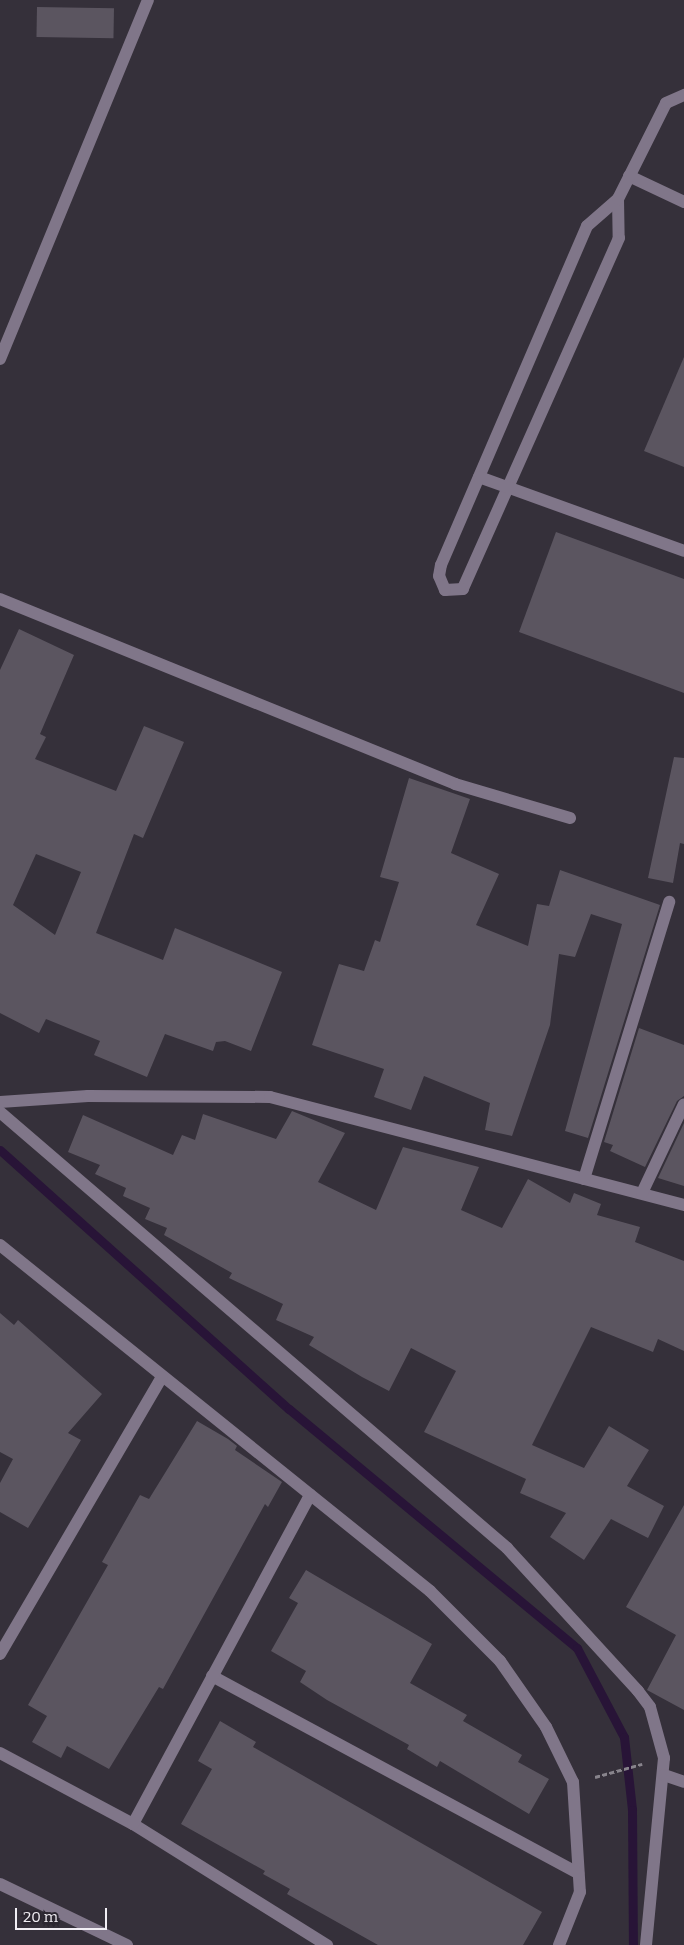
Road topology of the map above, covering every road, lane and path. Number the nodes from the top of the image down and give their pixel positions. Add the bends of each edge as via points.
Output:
1 (148, 0) edge
2 (684, 95) edge
3 (629, 176) junction
4 (618, 198) junction
5 (684, 202) edge
6 (0, 359) edge
7 (479, 477) junction
8 (507, 487) junction
9 (684, 550) edge
10 (0, 599) edge
11 (570, 818) dead end
12 (669, 902) dead end
13 (0, 1102) edge
14 (684, 1104) edge
15 (0, 1112) edge
16 (584, 1179) junction
17 (642, 1193) junction
18 (684, 1205) edge
19 (0, 1245) edge
20 (161, 1378) junction
21 (310, 1496) junction
22 (0, 1654) edge
23 (212, 1676) junction
24 (0, 1753) edge
25 (643, 1763) dead end
26 (664, 1776) junction
27 (589, 1778) dead end
28 (684, 1782) edge
29 (133, 1824) junction
30 (578, 1873) junction
31 (0, 1884) edge
32 (127, 1945) edge
33 (327, 1945) edge
34 (559, 1945) edge
35 (646, 1945) edge

1 - 6 street
2 - 3 street via 666,103
3 - 4 street
3 - 5 street
4 - 7 street via 587,226
4 - 8 street via 618,238
7 - 8 street
7 - 8 street via 442,565 439,576 445,590 463,589
8 - 9 street
10 - 11 street via 455,784
12 - 16 street
13 - 16 street via 88,1096 270,1097
14 - 17 street
15 - 26 street via 507,1548 650,1707 664,1758
16 - 17 street
17 - 18 street
19 - 20 street
20 - 21 street
20 - 22 street
21 - 23 street
21 - 30 street via 430,1591 500,1660 546,1727 573,1782
23 - 29 street
23 - 30 street
24 - 29 street
25 - 27 path
26 - 28 street
26 - 35 street
29 - 33 street
30 - 34 street via 577,1909
31 - 32 street

